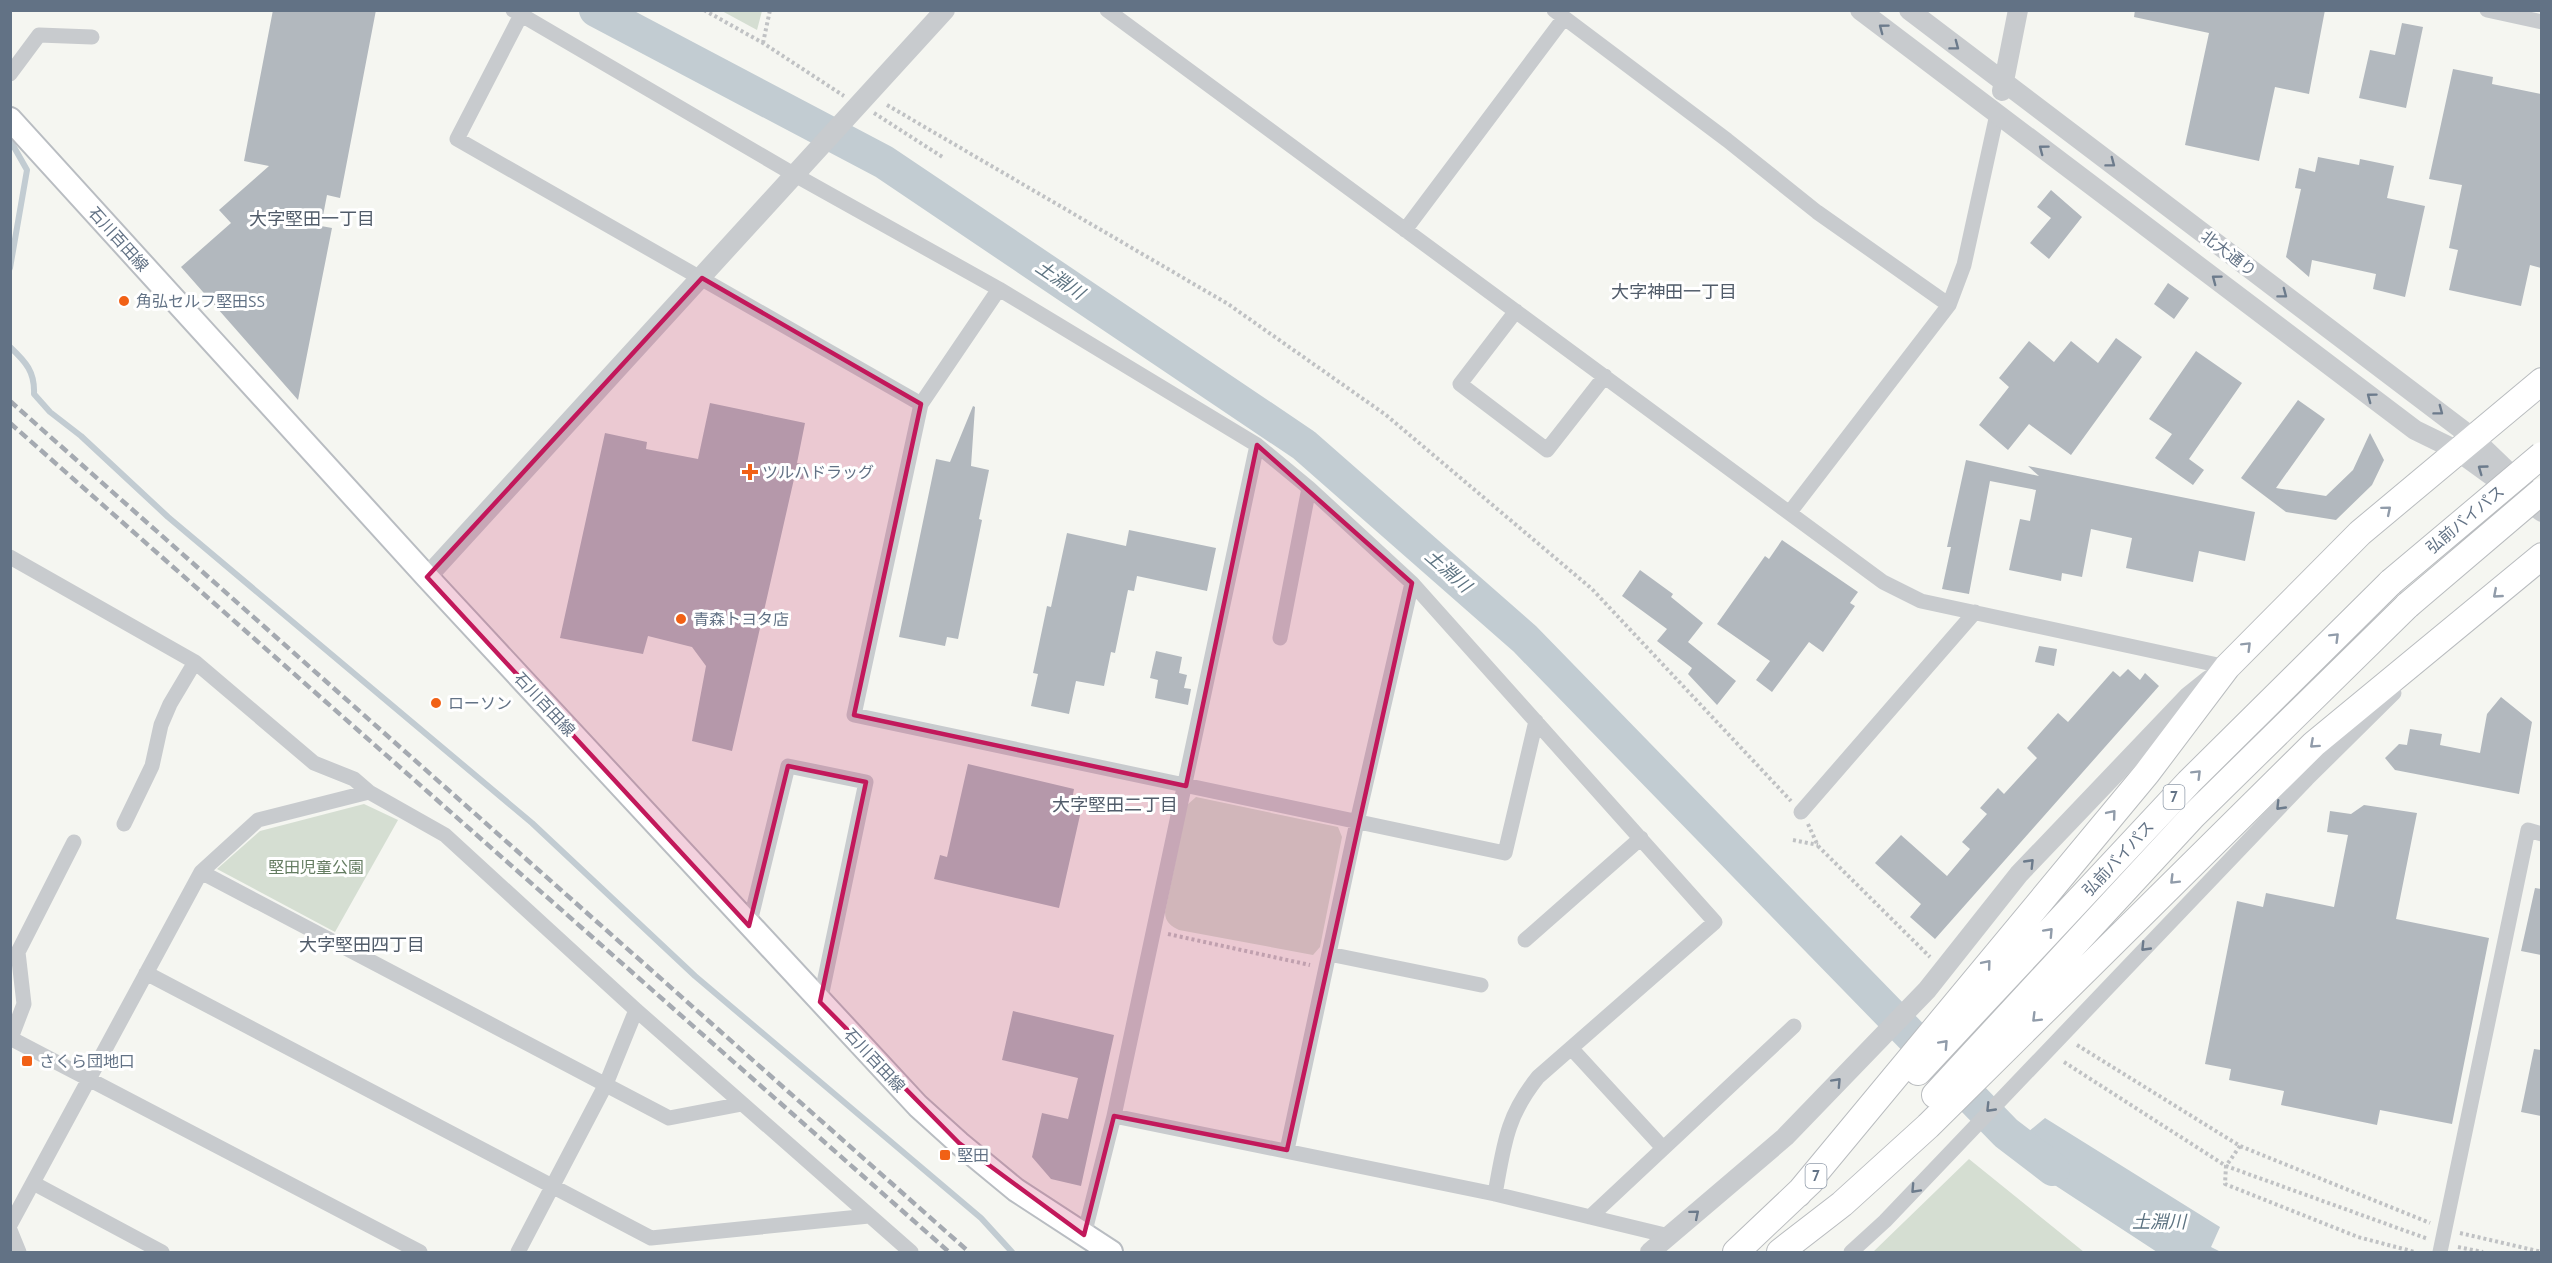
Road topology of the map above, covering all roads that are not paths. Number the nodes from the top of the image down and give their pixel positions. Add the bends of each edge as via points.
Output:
1 (945, 10) edge
2 (1107, 10) edge
3 (1860, 10) edge
4 (1909, 10) edge
5 (2018, 10) edge
6 (2487, 10) edge
7 (517, 13) edge
8 (1559, 14) edge
9 (2541, 22) edge
10 (92, 37) dead end
11 (10, 74) edge
12 (2004, 82) junction
13 (1997, 114) junction
14 (10, 119) edge
15 (799, 171) junction
16 (1405, 230) junction
17 (702, 278) junction
18 (999, 289) junction
19 (1948, 305) junction
20 (1516, 311) junction
21 (1605, 376) junction
22 (2541, 381) edge
23 (921, 404) junction
24 (2465, 444) junction
25 (1257, 445) junction
26 (2541, 454) edge
27 (1309, 488) junction
28 (2541, 491) edge
29 (2541, 505) edge
30 (1790, 512) junction
31 (2541, 512) edge
32 (10, 556) edge
33 (2541, 556) edge
34 (427, 577) junction
35 (1412, 583) junction
36 (1975, 612) junction
37 (2470, 617) junction
38 (1280, 638) dead end
39 (195, 662) junction
40 (2227, 667) junction
41 (1536, 721) junction
42 (1186, 786) junction
43 (369, 792) junction
44 (1801, 812) road end
45 (1357, 822) junction
46 (124, 824) dead end
47 (2541, 834) edge
48 (1641, 838) junction
49 (74, 842) dead end
50 (201, 872) junction
51 (749, 926) junction
52 (1525, 940) dead end
53 (1327, 961) junction
54 (146, 973) junction
55 (1481, 985) dead end
56 (820, 1002) junction
57 (636, 1010) junction
58 (1958, 1015) junction
59 (1794, 1026) dead end
60 (11, 1038) edge
61 (1994, 1046) junction
62 (1571, 1048) junction
63 (90, 1079) junction
64 (606, 1084) junction
65 (742, 1104) junction
66 (1114, 1116) junction
67 (1663, 1148) junction
68 (1287, 1150) junction
69 (35, 1184) junction
70 (553, 1186) junction
71 (1495, 1194) junction
72 (869, 1216) junction
73 (1590, 1216) junction
74 (10, 1225) edge
75 (10, 1230) edge
76 (1084, 1235) junction
77 (1669, 1236) junction
78 (2442, 1242) edge
79 (20, 1252) edge
80 (162, 1252) edge
81 (420, 1252) edge
82 (518, 1252) edge
83 (911, 1252) edge
84 (1111, 1252) edge
85 (1650, 1252) edge
86 (1736, 1252) edge
87 (1779, 1252) edge
88 (1851, 1252) edge

1 - 15 street
2 - 16 street
13 -> 3 street
4 -> 12 street, 北大通り
5 - 12 street
6 - 9 street
7 - 15 street
7 - 17 street via 457,139
8 - 16 street
8 - 19 street via 1817,212
10 - 11 street via 39,35
12 - 13 street
12 -> 24 street, 北大通り
13 - 19 street via 1964,264
24 -> 13 street via 2415,430
14 - 34 main road, 石川百田線
15 - 17 street
15 - 18 street
16 - 20 street
17 - 23 street
17 - 34 street
18 - 23 street
18 - 25 street
19 - 30 street
20 - 21 street
20 - 21 street via 1460,384 1547,450
21 - 30 street
22 - 24 highway
23 - 42 street via 854,715
24 - 29 street, 北大通り
31 -> 24 street
40 -> 24 highway via 2360,533
25 - 27 street
25 - 42 street
58 -> 26 highway, 弘前バイパス / 7, bridge via 2391,582
27 - 35 street
27 - 38 street
28 - 61 highway, 弘前バイパス / 7, bridge via 2408,605 2193,816
30 - 36 street via 1883,582 1921,601
32 - 39 street
33 -> 37 highway
34 - 51 main road, 石川百田線
35 - 41 street
35 - 45 street
36 - 40 street
36 - 44 street
37 -> 61 highway via 2313,744
37 -> 88 street via 2307,779
39 - 43 street via 315,763 354,779
39 - 46 street via 170,704 152,766
58 -> 40 highway
77 -> 40 street via 1785,1137 1927,990 2019,874 2189,696
41 - 45 street via 1505,853
41 - 48 street
42 - 45 street
42 - 66 street
43 - 50 street via 258,820
43 - 57 street via 445,835
45 - 53 street
47 - 78 street via 2528,830
48 - 52 street
48 - 62 street via 1715,922
49 - 60 street via 18,952 24,1004
50 - 54 street
50 - 64 street
51 - 56 main road, 石川百田線
51 - 56 street via 788,766 866,782
53 - 55 street
53 - 68 street
54 - 63 street
54 - 70 street
56 - 76 main road, 石川百田線 via 918,1106 959,1143 1016,1190
57 - 64 street
57 - 65 street
86 -> 58 highway, 7 via 1798,1194
59 - 67 street
60 - 63 street
61 - 87 highway, 7 via 1922,1121
62 - 67 street
62 - 71 street via 1522,1097 1507,1128
63 - 69 street
63 - 81 street
64 - 65 street via 669,1118
64 - 70 street
65 - 72 street
66 - 68 street
66 - 76 street
67 - 73 street
68 - 71 street
69 - 74 street
69 - 80 street
70 - 72 street via 651,1238
70 - 82 street
71 - 73 street
72 - 83 street
73 - 77 street
75 - 79 street
76 - 84 main road, 石川百田線
77 - 85 street

